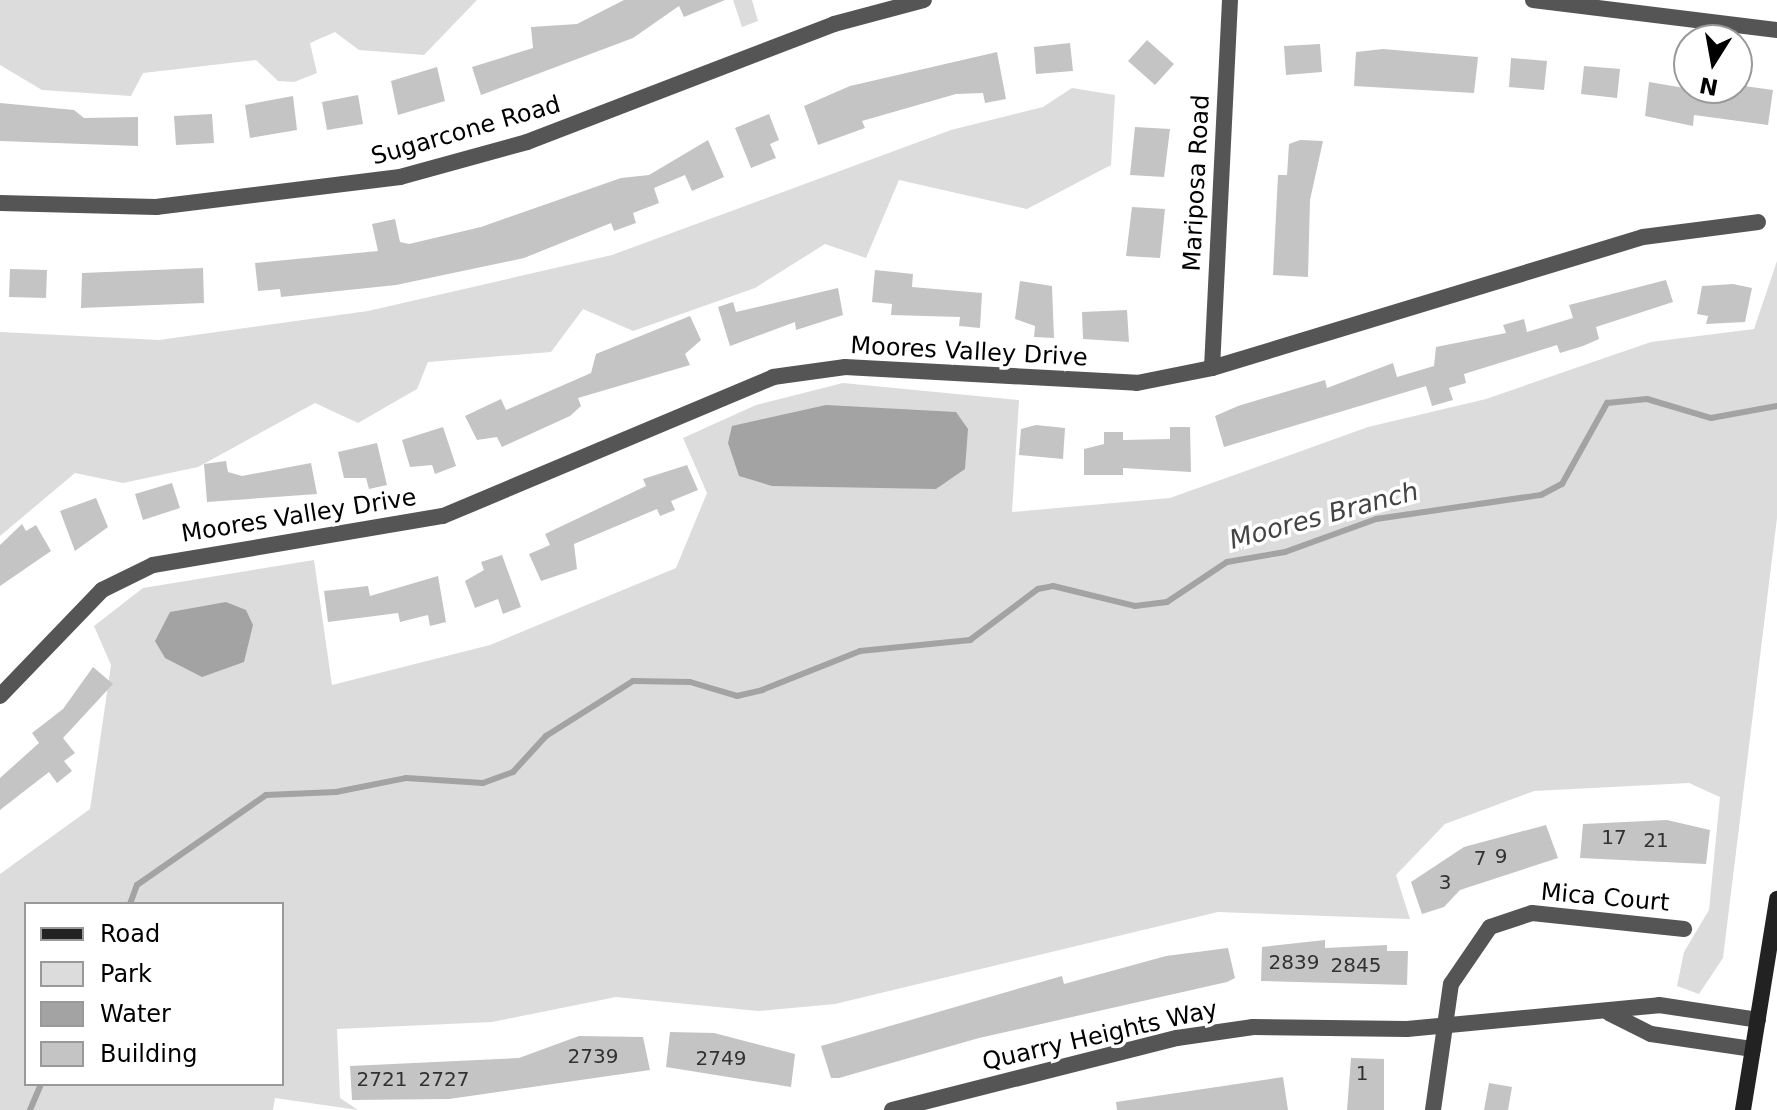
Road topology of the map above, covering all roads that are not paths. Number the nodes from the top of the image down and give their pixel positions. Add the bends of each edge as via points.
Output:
1 (924, 0) edge
2 (1230, 0) edge
3 (1533, 0) edge
4 (1777, 30) edge
5 (0, 203) edge
6 (1758, 222) dead end
7 (1212, 368) junction
8 (0, 696) edge
9 (1777, 899) edge
10 (1684, 929) dead end
11 (1609, 1013) junction
12 (1758, 1020) junction
13 (1444, 1024) junction
14 (1753, 1049) junction
15 (892, 1110) edge
16 (1433, 1110) edge
17 (1743, 1110) edge

1 - 5 street, Sugarcone Road via 834,24 527,142 400,177 156,207
2 - 7 street, Mariposa Road
3 - 4 street
6 - 7 street, Moores Valley Drive via 1643,237
7 - 8 street, Moores Valley Drive via 1107,384 845,367 773,377 443,516 153,565 92,599
9 - 12 main road
10 - 13 street, Mica Court via 1555,915 1513,917 1490,927 1467,952
11 - 12 street, Quarry Heights Way via 1659,1005
11 - 13 street, Quarry Heights Way
11 - 14 street via 1651,1034
12 - 14 main road
13 - 15 street, Quarry Heights Way via 1203,1034
13 - 16 street, Mica Court
14 - 17 main road

